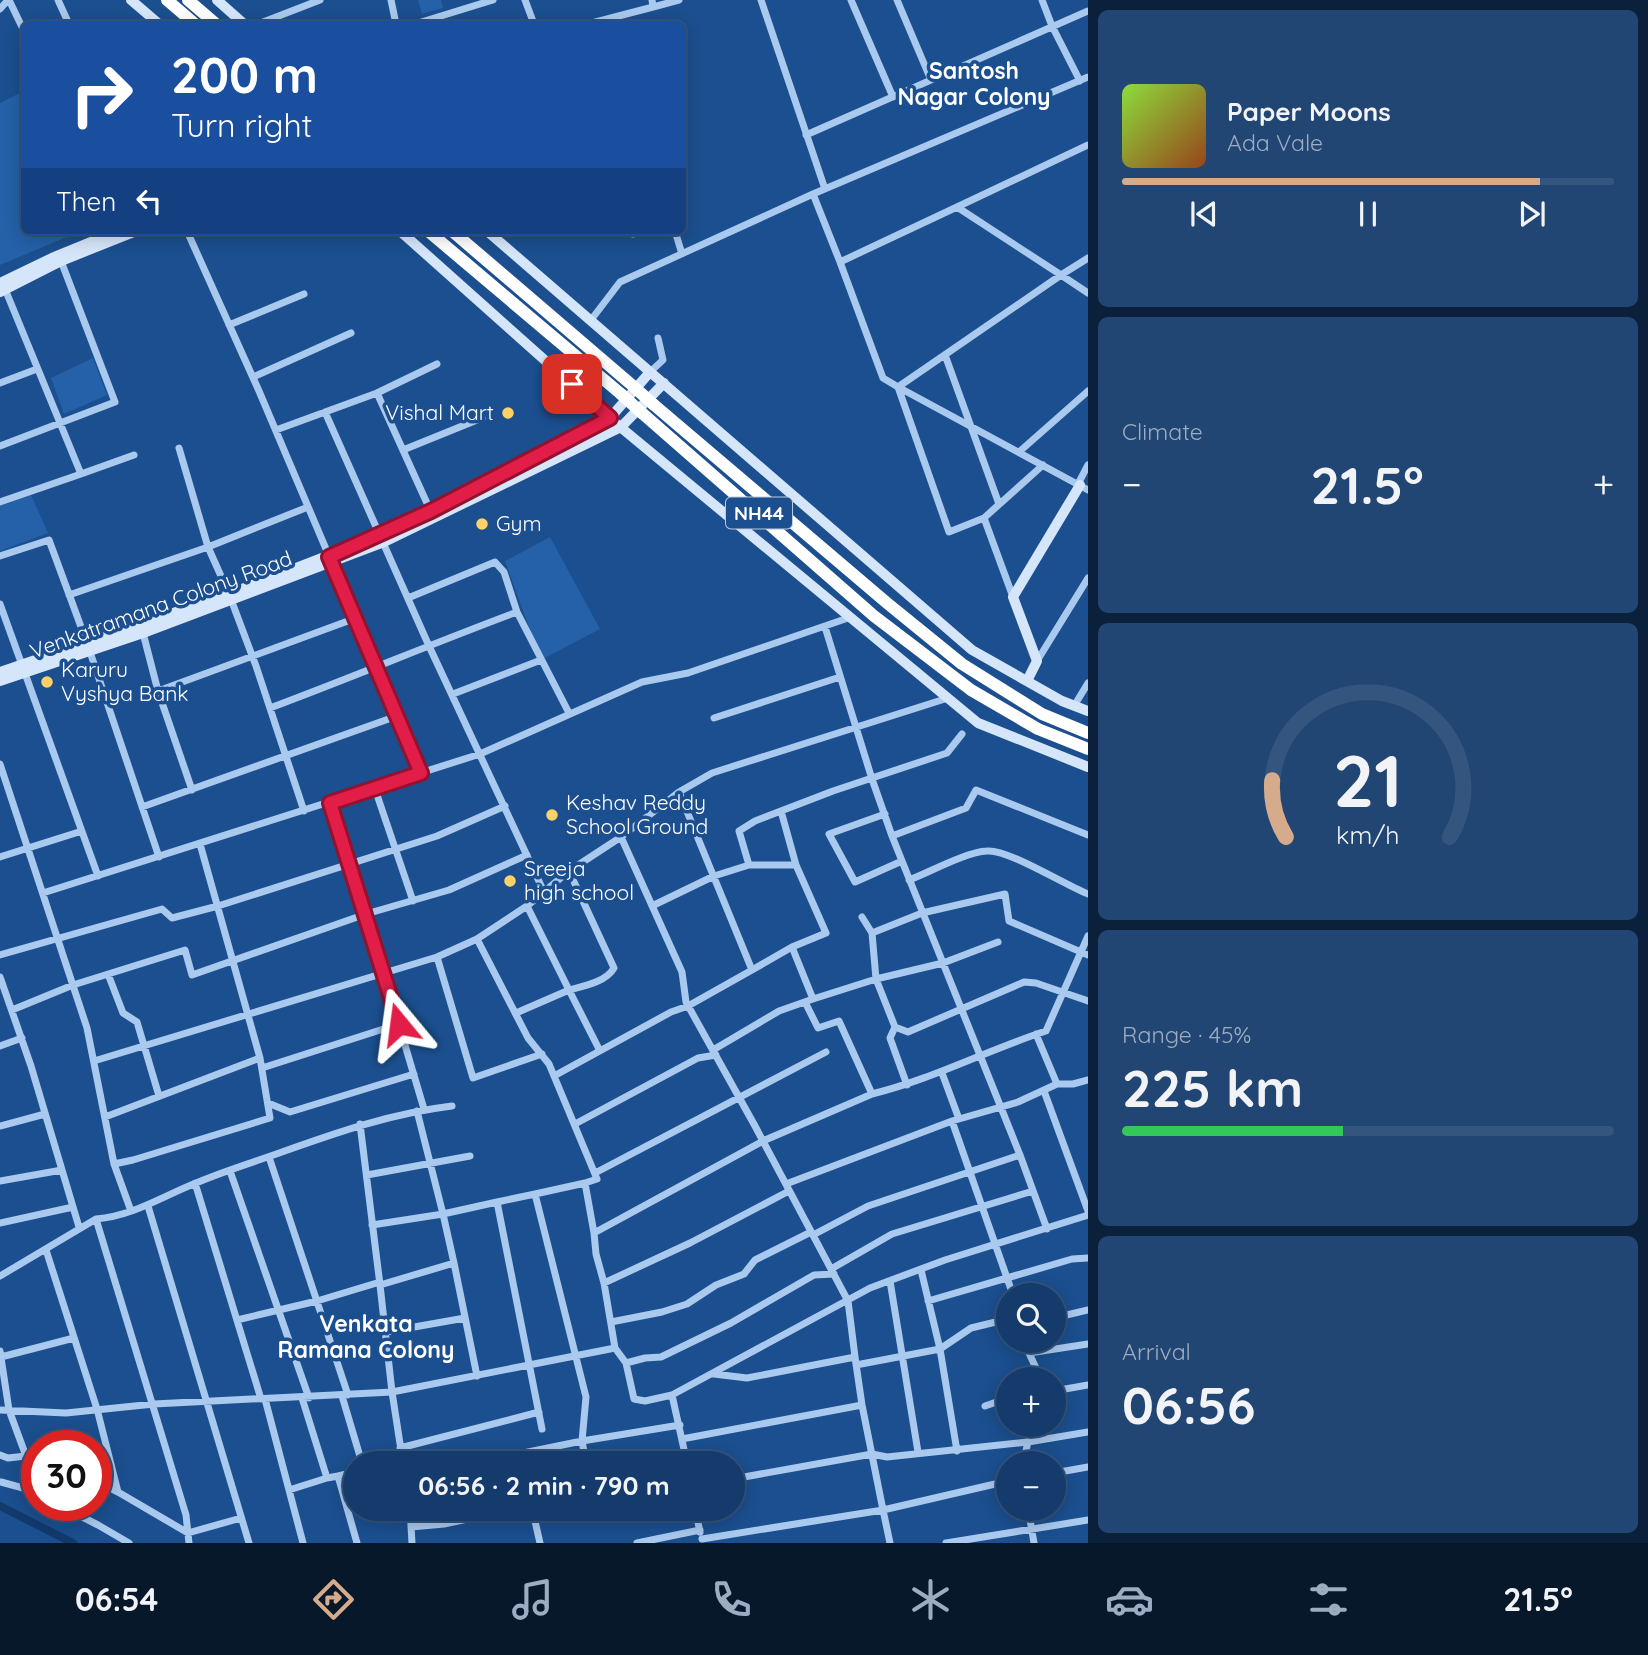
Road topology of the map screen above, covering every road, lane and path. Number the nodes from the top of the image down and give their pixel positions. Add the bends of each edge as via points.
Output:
1 (9, 0) edge
2 (58, 0) edge
3 (131, 0) edge
4 (167, 0) edge
5 (188, 0) edge
6 (217, 0) edge
7 (320, 0) edge
8 (391, 0) edge
9 (493, 0) edge
10 (525, 0) edge
11 (680, 0) edge
12 (761, 0) edge
13 (851, 0) edge
14 (897, 0) edge
15 (1042, 0) edge
16 (652, 4) edge
17 (0, 9) edge
18 (1088, 11) edge
19 (68, 21) edge
20 (156, 21) edge
21 (192, 21) edge
22 (212, 21) edge
23 (241, 21) edge
24 (266, 21) edge
25 (395, 21) edge
26 (425, 21) edge
27 (533, 21) edge
28 (597, 21) edge
29 (21, 25) edge
30 (1052, 26) junction
31 (1084, 79) edge
32 (931, 80) junction
33 (893, 97) junction
34 (806, 135) junction
35 (1088, 145) edge
36 (825, 189) junction
37 (813, 194) junction
38 (957, 207) junction
39 (105, 235) edge
40 (126, 235) edge
41 (189, 235) edge
42 (404, 235) edge
43 (433, 235) edge
44 (457, 235) edge
45 (493, 235) edge
46 (677, 235) edge
47 (682, 254) junction
48 (1088, 258) edge
49 (61, 261) junction
50 (840, 262) junction
51 (1061, 275) junction
52 (2, 288) edge
53 (1088, 293) edge
54 (304, 294) dead end
55 (591, 320) junction
56 (229, 325) junction
57 (351, 333) dead end
58 (658, 338) dead end
59 (945, 355) junction
60 (437, 364) dead end
61 (37, 369) junction
62 (650, 372) junction
63 (253, 377) junction
64 (0, 383) edge
65 (664, 383) junction
66 (898, 387) junction
67 (1088, 391) edge
68 (377, 393) junction
69 (325, 412) junction
70 (482, 418) dead end
71 (610, 418) junction
72 (60, 424) junction
73 (972, 426) junction
74 (621, 427) junction
75 (276, 430) junction
76 (0, 446) edge
77 (179, 448) dead end
78 (403, 450) junction
79 (1019, 452) junction
80 (134, 455) dead end
81 (1043, 465) junction
82 (1088, 465) edge
83 (81, 474) junction
84 (1082, 486) edge
85 (0, 502) edge
86 (999, 504) junction
87 (308, 507) junction
88 (432, 516) junction
89 (984, 518) junction
90 (383, 539) junction
91 (208, 547) junction
92 (0, 556) edge
93 (331, 560) junction
94 (1088, 578) edge
95 (69, 595) junction
96 (1013, 597) junction
97 (230, 598) junction
98 (408, 598) junction
99 (0, 604) edge
100 (517, 612) junction
101 (851, 617) junction
102 (356, 618) junction
103 (825, 627) junction
104 (143, 633) junction
105 (429, 646) junction
106 (88, 647) junction
107 (253, 657) junction
108 (541, 660) junction
109 (1037, 660) junction
110 (375, 669) junction
111 (25, 670) junction
112 (0, 672) edge
113 (840, 677) junction
114 (0, 681) edge
115 (1027, 681) junction
116 (1088, 683) edge
117 (158, 691) junction
118 (453, 694) junction
119 (948, 698) junction
120 (1074, 706) junction
121 (270, 708) junction
122 (1088, 712) edge
123 (569, 713) junction
124 (397, 716) junction
125 (714, 718) dead end
126 (856, 728) junction
127 (1088, 733) edge
128 (962, 734) dead end
129 (1088, 749) edge
130 (480, 754) junction
131 (286, 757) junction
132 (0, 764) edge
133 (1088, 767) edge
134 (421, 773) junction
135 (872, 779) junction
136 (374, 786) junction
137 (192, 790) junction
138 (679, 792) junction
139 (330, 803) junction
140 (505, 806) junction
141 (142, 807) junction
142 (304, 811) junction
143 (781, 811) junction
144 (885, 814) junction
145 (82, 831) junction
146 (892, 835) junction
147 (1088, 835) edge
148 (621, 837) junction
149 (200, 844) junction
150 (28, 848) junction
151 (393, 849) junction
152 (527, 855) junction
153 (0, 857) edge
154 (159, 857) junction
155 (902, 861) junction
156 (349, 862) junction
157 (749, 865) junction
158 (796, 865) junction
159 (569, 871) junction
160 (98, 876) junction
161 (715, 876) junction
162 (909, 880) junction
163 (544, 892) junction
164 (43, 893) junction
165 (1088, 894) edge
166 (412, 901) junction
167 (218, 906) junction
168 (527, 906) junction
169 (652, 906) junction
170 (922, 913) junction
171 (366, 915) junction
172 (862, 917) dead end
173 (873, 933) junction
174 (1088, 936) edge
175 (58, 939) junction
176 (477, 939) junction
177 (998, 942) dead end
178 (792, 947) junction
179 (1084, 953) edge
180 (0, 955) edge
181 (437, 957) junction
182 (234, 961) junction
183 (943, 963) junction
184 (752, 970) junction
185 (384, 973) junction
186 (108, 974) junction
187 (0, 977) edge
188 (876, 979) junction
189 (73, 985) junction
190 (569, 990) junction
191 (1063, 992) junction
192 (814, 999) junction
193 (1088, 1001) edge
194 (805, 1002) junction
195 (688, 1006) junction
196 (962, 1007) junction
197 (12, 1010) junction
198 (516, 1013) junction
199 (248, 1014) junction
200 (399, 1024) junction
201 (895, 1027) junction
202 (1036, 1034) junction
203 (22, 1038) junction
204 (0, 1045) edge
205 (144, 1045) junction
206 (600, 1051) junction
207 (826, 1052) dead end
208 (714, 1053) junction
209 (541, 1054) junction
210 (981, 1055) junction
211 (260, 1058) junction
212 (93, 1061) junction
213 (262, 1068) junction
214 (942, 1073) junction
215 (414, 1074) junction
216 (554, 1076) junction
217 (1088, 1080) edge
218 (1057, 1084) junction
219 (908, 1085) junction
220 (1044, 1091) junction
221 (872, 1094) junction
222 (159, 1096) junction
223 (739, 1098) junction
224 (268, 1103) junction
225 (452, 1106) dead end
226 (1003, 1106) junction
227 (421, 1110) junction
228 (45, 1114) junction
229 (105, 1116) junction
230 (955, 1120) junction
231 (360, 1124) junction
232 (575, 1124) junction
233 (0, 1126) edge
234 (763, 1141) junction
235 (1020, 1154) junction
236 (269, 1157) junction
237 (470, 1157) dead end
238 (430, 1163) junction
239 (114, 1164) junction
240 (62, 1170) junction
241 (230, 1171) junction
242 (969, 1172) junction
243 (595, 1173) junction
244 (367, 1175) junction
245 (0, 1181) edge
246 (195, 1183) junction
247 (585, 1183) junction
248 (787, 1187) junction
249 (1033, 1191) junction
250 (535, 1194) junction
251 (497, 1202) junction
252 (148, 1206) junction
253 (73, 1207) junction
254 (983, 1207) junction
255 (131, 1211) junction
256 (1088, 1213) edge
257 (443, 1214) junction
258 (96, 1219) junction
259 (0, 1223) edge
260 (373, 1226) junction
261 (79, 1227) junction
262 (1047, 1228) junction
263 (594, 1233) junction
264 (812, 1233) junction
265 (997, 1245) junction
266 (46, 1250) junction
267 (1088, 1258) edge
268 (453, 1263) junction
269 (921, 1270) junction
270 (832, 1272) junction
271 (0, 1276) edge
272 (1007, 1277) junction
273 (890, 1281) junction
274 (604, 1283) junction
275 (1009, 1283) edge
276 (380, 1284) junction
277 (317, 1301) junction
278 (848, 1301) junction
279 (928, 1301) junction
280 (278, 1309) junction
281 (1088, 1310) edge
282 (1066, 1315) edge
283 (465, 1318) junction
284 (237, 1320) junction
285 (611, 1322) junction
286 (996, 1323) edge
287 (386, 1332) junction
288 (74, 1338) junction
289 (1088, 1344) edge
290 (1066, 1347) edge
291 (615, 1348) junction
292 (940, 1349) junction
293 (0, 1351) edge
294 (1029, 1353) edge
295 (575, 1356) junction
296 (903, 1356) junction
297 (1, 1357) edge
298 (855, 1361) junction
299 (626, 1363) junction
300 (529, 1366) junction
301 (1035, 1367) edge
302 (713, 1374) junction
303 (477, 1376) junction
304 (1088, 1385) edge
305 (1066, 1389) edge
306 (392, 1392) junction
307 (345, 1395) junction
308 (672, 1395) junction
309 (306, 1398) junction
310 (263, 1399) junction
311 (207, 1402) junction
312 (996, 1402) edge
313 (153, 1404) junction
314 (862, 1405) junction
315 (985, 1406) dead end
316 (97, 1409) junction
317 (0, 1410) edge
318 (9, 1410) junction
319 (539, 1412) junction
320 (680, 1424) junction
321 (542, 1429) dead end
322 (1088, 1432) edge
323 (1030, 1437) edge
324 (682, 1439) junction
325 (582, 1441) junction
326 (1028, 1442) junction
327 (21, 1443) edge
328 (400, 1448) junction
329 (359, 1451) edge
330 (401, 1451) edge
331 (533, 1451) edge
332 (584, 1451) edge
333 (684, 1451) edge
334 (957, 1451) junction
335 (1026, 1451) edge
336 (918, 1452) junction
337 (872, 1454) junction
338 (0, 1455) edge
339 (21, 1457) edge
340 (1088, 1468) edge
341 (1066, 1471) edge
342 (343, 1475) edge
343 (338, 1476) junction
344 (745, 1477) edge
345 (327, 1478) junction
346 (1, 1482) edge
347 (996, 1484) edge
348 (21, 1487) edge
349 (112, 1489) edge
350 (289, 1490) junction
351 (118, 1492) junction
352 (883, 1510) junction
353 (241, 1518) junction
354 (1088, 1520) edge
355 (90, 1521) edge
356 (411, 1521) edge
357 (458, 1521) edge
358 (535, 1521) edge
359 (1030, 1521) edge
360 (411, 1527) junction
361 (1032, 1529) junction
362 (188, 1532) junction
363 (701, 1537) edge
364 (129, 1543) edge
365 (189, 1543) edge
366 (249, 1543) edge
367 (303, 1543) edge
368 (358, 1543) edge
369 (412, 1543) edge
370 (540, 1543) edge
371 (637, 1543) edge
372 (890, 1543) edge
373 (946, 1543) edge
374 (1034, 1543) edge

1 - 17 street
1 - 29 street
2 - 19 street
3 - 20 street
4 - 21 highway
5 - 22 highway
6 - 23 street
7 - 24 street
8 - 25 street
9 - 26 street
10 - 27 street
11 - 16 street
12 - 34 street
13 - 33 street
14 - 32 street
15 - 30 street
16 - 28 street
18 - 30 street
30 - 31 street
30 - 32 street
31 - 36 street
32 - 33 street
33 - 34 street
34 - 36 street
35 - 38 street
36 - 37 street
37 - 47 street
37 - 50 street
38 - 50 street
38 - 51 street
39 - 52 street via 52,258
40 - 49 street
41 - 56 street
42 - 71 street
43 - 129 highway, NH44, bridge via 874,616 965,686 1038,729
44 - 127 highway, NH44, bridge via 962,664 1042,714
45 - 55 street
46 - 47 street
47 - 55 street via 620,282
48 - 51 street
49 - 52 street
49 - 72 street via 115,402
50 - 66 street via 883,378
51 - 53 street
51 - 59 street
52 - 61 street
54 - 56 street
55 - 62 street
56 - 63 street
57 - 63 street
58 - 62 street via 663,360
59 - 66 street
59 - 73 street
60 - 68 street
61 - 64 street
61 - 72 street
62 - 65 street
62 - 71 street
63 - 75 street
65 - 74 street, Venkatramana Colony Road
65 - 115 street via 972,650
66 - 73 street
66 - 89 street via 949,532
67 - 79 street
68 - 69 street
68 - 78 street
69 - 75 street
69 - 90 street
70 - 78 street
71 - 74 street
71 - 88 street
72 - 76 street
72 - 83 street
73 - 79 street
73 - 86 street
74 - 88 street, Venkatramana Colony Road
74 - 101 street
75 - 87 street
77 - 91 street
78 - 88 street
79 - 81 street
80 - 83 street
81 - 84 street
81 - 86 street
82 - 84 street
83 - 85 street
84 - 96 street
86 - 89 street
87 - 91 street
87 - 93 street
88 - 90 street, Venkatramana Colony Road
89 - 96 street
90 - 93 street, Venkatramana Colony Road
90 - 98 street
91 - 95 street
91 - 97 street
92 - 95 street via 49,540
93 - 97 street, Venkatramana Colony Road
93 - 102 street
94 - 109 street
95 - 106 street
96 - 109 street
97 - 104 street, Venkatramana Colony Road
97 - 106 street
97 - 107 street
98 - 100 street via 495,562 504,572
98 - 105 street
99 - 111 street
100 - 105 street
100 - 108 street
101 - 103 street
101 - 119 street
102 - 107 street
102 - 110 street
103 - 113 street
103 - 123 street via 688,673 642,682
104 - 106 street, Venkatramana Colony Road
104 - 117 street
105 - 110 street
105 - 118 street
106 - 111 street, Venkatramana Colony Road
106 - 141 street
107 - 117 street
107 - 121 street
108 - 118 street
108 - 123 street
109 - 115 street
110 - 121 street
110 - 124 street
111 - 112 street
111 - 114 street, Venkatramana Colony Road
111 - 145 street
113 - 125 street
113 - 126 street
115 - 120 street
116 - 120 street
117 - 137 street
118 - 130 street
119 - 126 street
119 - 133 street via 978,723
120 - 122 street
121 - 131 street
123 - 130 street
124 - 131 street
124 - 134 street
126 - 135 street
126 - 138 street via 712,773
128 - 135 street via 947,752
130 - 134 street
130 - 140 street
131 - 137 street
131 - 142 street
132 - 150 street
134 - 136 street
135 - 143 street
135 - 144 street
136 - 139 street
136 - 151 street
137 - 141 street
138 - 148 street
138 - 161 street
139 - 142 street
139 - 156 street
140 - 151 street
140 - 152 street
141 - 154 street
142 - 149 street
143 - 157 street via 739,831
143 - 158 street
144 - 146 street
144 - 155 street via 829,834 855,882
145 - 150 street
145 - 160 street
146 - 147 street via 966,808 976,790
146 - 155 street
148 - 159 street
148 - 169 street
149 - 154 street
149 - 167 street
150 - 153 street
150 - 164 street
151 - 156 street
151 - 166 street
152 - 163 street
152 - 166 street via 449,890
154 - 160 street
155 - 162 street
156 - 167 street
156 - 171 street
157 - 158 street
157 - 161 street
158 - 178 street via 826,933
159 - 163 street
159 - 190 street via 614,968 605,977
160 - 164 street
161 - 169 street
161 - 184 street
162 - 165 street via 988,850
162 - 170 street
163 - 168 street
164 - 175 street
166 - 171 street
167 - 175 street via 172,918 162,909
167 - 182 street
168 - 176 street
168 - 190 street
169 - 195 street via 682,972
170 - 173 street
170 - 179 street via 1005,894 1009,921
170 - 183 street
171 - 182 street
171 - 185 street
172 - 173 street
173 - 188 street
174 - 179 street
175 - 180 street
175 - 189 street
176 - 181 street
176 - 198 street
177 - 183 street
178 - 184 street
178 - 192 street
179 - 191 street
181 - 185 street
181 - 209 street via 473,1078
182 - 186 street via 192,975 185,950
182 - 199 street
183 - 188 street
183 - 196 street
184 - 195 street
185 - 199 street
185 - 200 street
186 - 189 street
186 - 205 street via 123,1013 137,1022
187 - 197 street
188 - 192 street
188 - 201 street
189 - 197 street
189 - 212 street
190 - 198 street
190 - 206 street
191 - 193 street
191 - 196 street via 1024,982
191 - 202 street via 1046,1031
192 - 194 street
194 - 208 street via 779,1011
194 - 221 street via 818,1028 839,1021
195 - 206 street
195 - 208 street
196 - 201 street via 908,1032
196 - 210 street
197 - 203 street
198 - 209 street
199 - 205 street
199 - 211 street
200 - 213 street
200 - 215 street
201 - 219 street via 890,1038
202 - 210 street
202 - 218 street
203 - 204 street
203 - 228 street
205 - 212 street
205 - 222 street
206 - 216 street
207 - 223 street
208 - 223 street
208 - 232 street
209 - 216 street
210 - 214 street
210 - 226 street
211 - 213 street
211 - 222 street
212 - 229 street
213 - 224 street
214 - 219 street
214 - 230 street
215 - 224 street via 290,1112
215 - 227 street
216 - 232 street
217 - 218 street
218 - 220 street
219 - 221 street
220 - 226 street
220 - 256 street
221 - 234 street
222 - 229 street
223 - 234 street
223 - 243 street
224 - 239 street via 270,1118
225 - 227 street
226 - 230 street
226 - 235 street
227 - 231 street
227 - 238 street
228 - 233 street
228 - 240 street
229 - 239 street
230 - 242 street
230 - 248 street
231 - 236 street
231 - 244 street
232 - 243 street
234 - 248 street
234 - 263 street
235 - 242 street
235 - 249 street
236 - 241 street
236 - 277 street
237 - 238 street
238 - 244 street
238 - 257 street
239 - 255 street
240 - 245 street
240 - 253 street
241 - 246 street
241 - 280 street
242 - 254 street
242 - 264 street via 868,1206
243 - 247 street via 597,1179
244 - 260 street
246 - 252 street
246 - 284 street
247 - 250 street
247 - 263 street
248 - 264 street
248 - 274 street via 678,1249
249 - 254 street
249 - 262 street
250 - 251 street
250 - 295 street
251 - 257 street
251 - 300 street
252 - 255 street
252 - 311 street
253 - 259 street
253 - 261 street
254 - 265 street
254 - 270 street via 891,1234
255 - 258 street
256 - 262 street
257 - 260 street
257 - 268 street
258 - 261 street
258 - 313 street
260 - 276 street
261 - 266 street
262 - 265 street
263 - 274 street
264 - 270 street
264 - 285 street via 755,1260 744,1274 687,1304
265 - 269 street
265 - 272 street
266 - 271 street
266 - 288 street
267 - 272 street
268 - 276 street
268 - 283 street
269 - 273 street
269 - 279 street
270 - 278 street
270 - 299 street via 814,1275 661,1357
272 - 275 street
272 - 279 street
273 - 278 street
273 - 296 street
274 - 285 street
276 - 277 street
276 - 287 street
277 - 280 street
277 - 307 street
278 - 298 street
278 - 302 street
279 - 292 street
280 - 284 street
280 - 309 street
281 - 282 street
283 - 287 street
283 - 303 street
284 - 310 street
285 - 291 street
286 - 292 street via 971,1328
287 - 306 street
288 - 297 street
288 - 316 street
289 - 290 street
291 - 295 street
291 - 299 street
292 - 296 street
292 - 334 street
293 - 297 street
294 - 301 street
295 - 300 street
295 - 325 street via 586,1397
296 - 298 street
296 - 336 street
297 - 318 street
298 - 302 street via 747,1378
298 - 314 street
299 - 308 street via 634,1399
300 - 303 street
300 - 319 street
302 - 308 street
303 - 306 street
304 - 305 street
306 - 307 street
306 - 328 street
307 - 309 street
307 - 329 street
308 - 320 street
309 - 310 street
309 - 345 street
310 - 311 street
310 - 350 street
311 - 313 street
311 - 353 street
312 - 315 street
313 - 316 street
313 - 362 street
314 - 324 street
314 - 337 street
316 - 318 street via 66,1413
316 - 351 street
317 - 318 street
318 - 327 street
319 - 321 street
319 - 328 street
320 - 324 street
320 - 325 street
322 - 326 street
323 - 326 street
324 - 333 street
325 - 331 street
325 - 332 street
326 - 334 street
326 - 335 street
328 - 330 street
334 - 336 street
336 - 337 street via 887,1457
337 - 344 street
337 - 352 street
338 - 339 street
340 - 341 street
342 - 343 street
343 - 345 street
343 - 368 street
345 - 350 street
346 - 348 street
347 - 352 street
349 - 351 street
350 - 367 street
351 - 362 street
352 - 363 street
352 - 372 street
353 - 362 street
353 - 366 street
354 - 361 street
355 - 364 street
356 - 360 street
357 - 360 street
358 - 370 street
359 - 361 street
360 - 369 street
361 - 373 street
361 - 374 street
362 - 365 street
363 - 371 street

